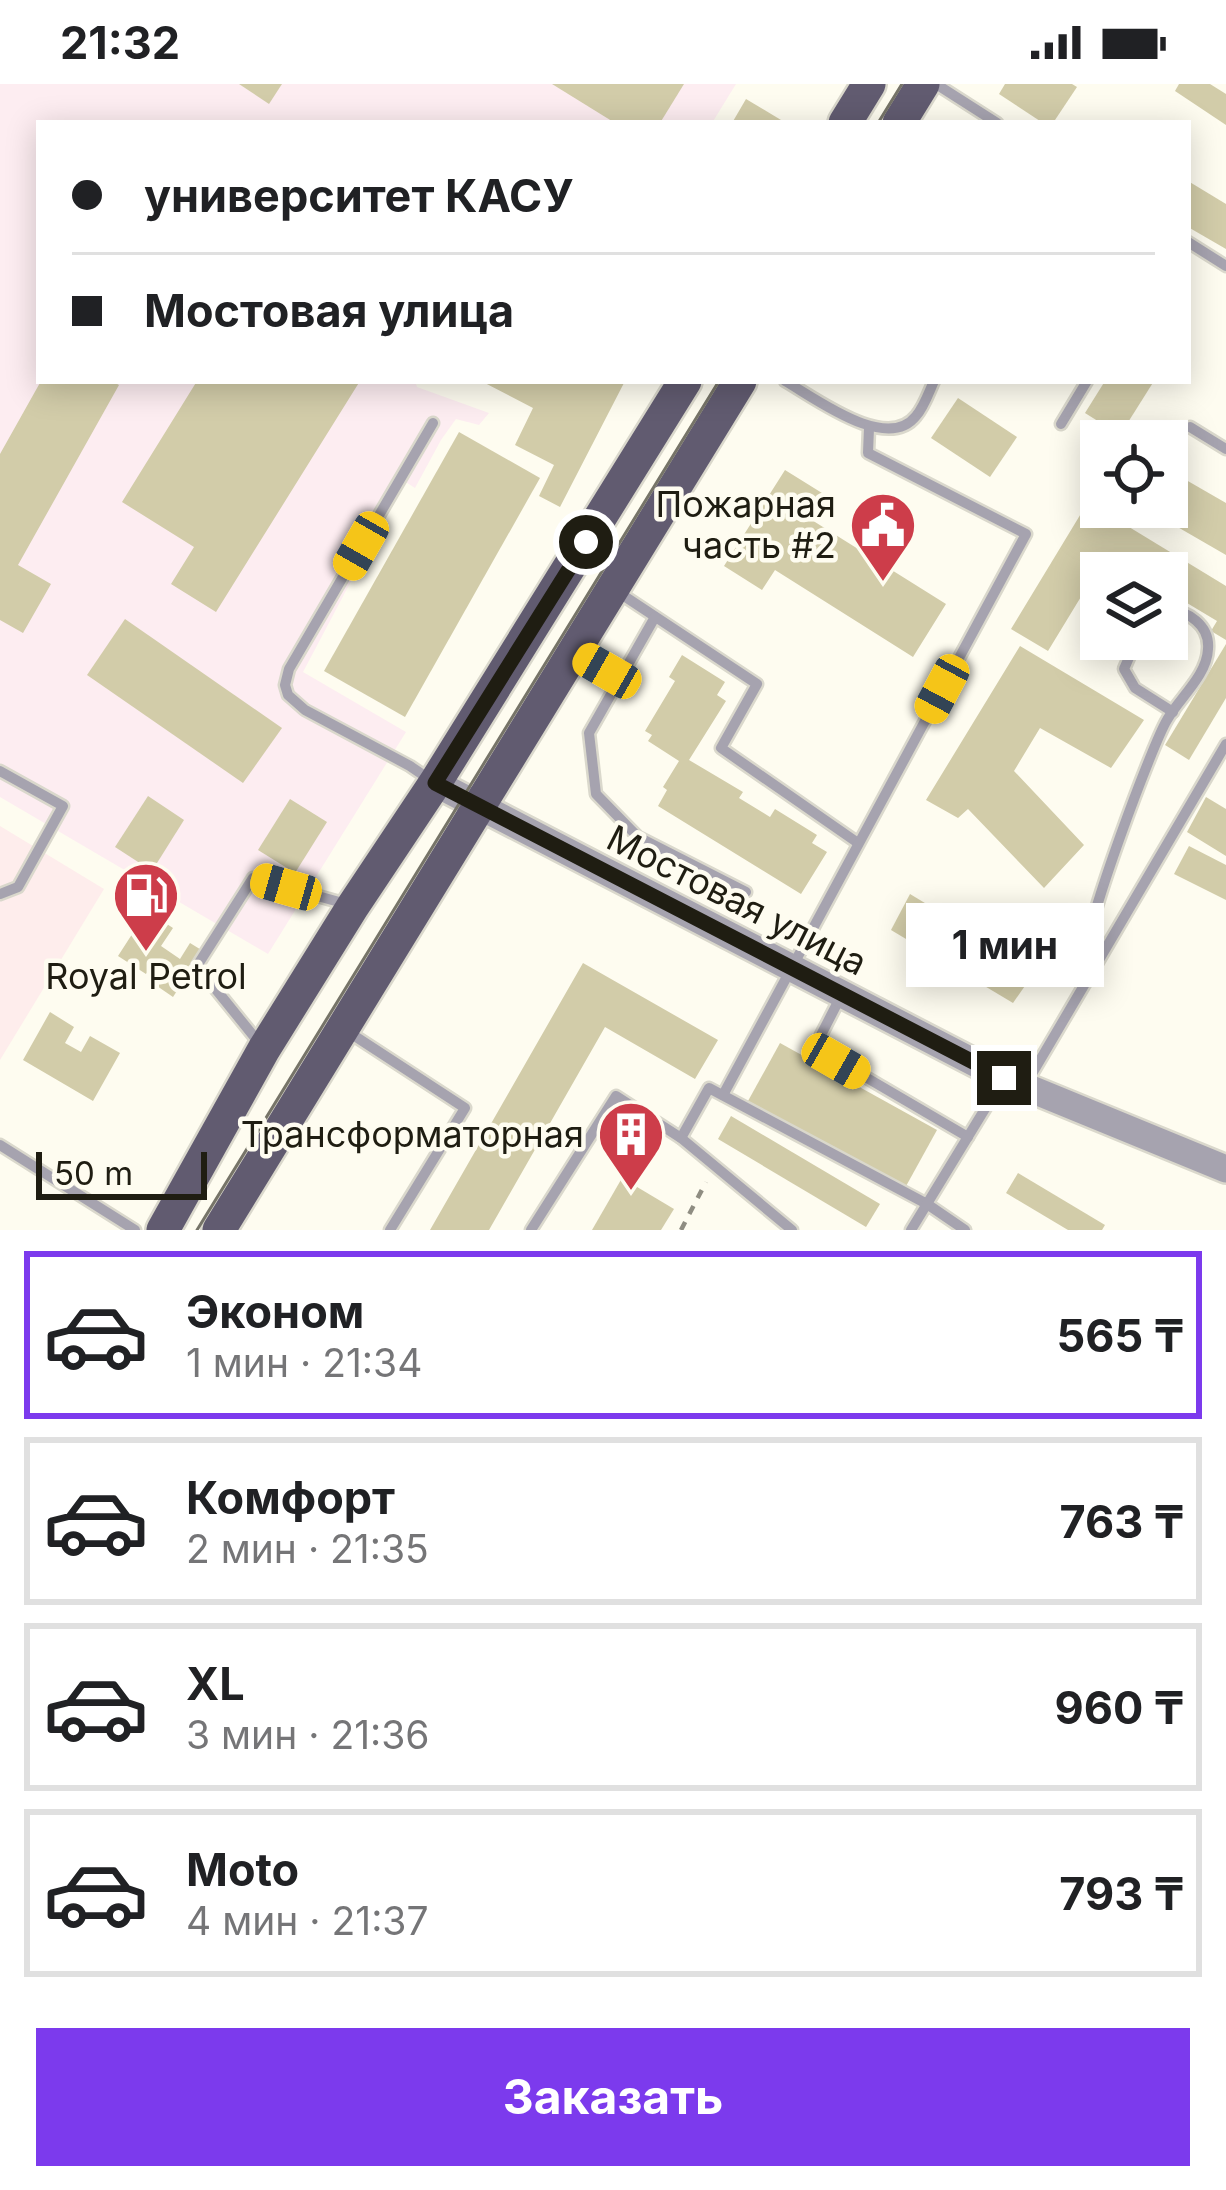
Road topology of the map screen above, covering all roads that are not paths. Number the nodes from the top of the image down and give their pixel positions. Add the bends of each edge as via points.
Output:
1 (869, 84) edge
2 (923, 84) edge
3 (936, 84) edge
4 (846, 120) edge
5 (901, 120) edge
6 (992, 120) edge
7 (1191, 244) edge
8 (1226, 266) edge
9 (738, 384) edge
10 (790, 384) edge
11 (932, 384) edge
12 (1085, 384) edge
13 (674, 385) edge
14 (433, 423) dead end
15 (1061, 424) dead end
16 (1190, 427) dead end
17 (869, 428) junction
18 (1226, 449) edge
19 (613, 589) junction
20 (1188, 614) edge
21 (655, 617) junction
22 (574, 652) junction
23 (1128, 660) edge
24 (620, 679) junction
25 (1173, 712) junction
26 (1226, 744) edge
27 (0, 771) edge
28 (435, 783) junction
29 (480, 806) junction
30 (858, 843) junction
31 (746, 892) dead end
32 (0, 894) edge
33 (353, 906) junction
34 (1097, 963) junction
35 (790, 968) junction
36 (842, 994) junction
37 (344, 1029) junction
38 (264, 1048) junction
39 (1014, 1082) junction
40 (723, 1095) junction
41 (968, 1137) junction
42 (681, 1138) junction
43 (0, 1145) edge
44 (1226, 1169) edge
45 (927, 1204) junction
46 (136, 1230) edge
47 (163, 1230) edge
48 (219, 1230) edge
49 (390, 1230) edge
50 (531, 1230) edge
51 (792, 1230) edge
52 (911, 1230) edge
53 (965, 1230) edge

1 - 4 main road
2 - 5 main road
3 - 6 lane
7 - 8 lane
9 - 19 main road
10 - 17 lane
11 - 17 lane via 915,419 896,429
12 - 15 lane
13 - 28 main road
14 - 28 lane via 285,685 305,710
16 - 18 lane
17 - 30 lane via 868,453 1026,534
19 - 21 lane
19 - 22 main road
20 - 25 lane via 1204,629 1209,650
21 - 24 lane
21 - 30 lane via 758,684 721,748
22 - 24 lane
22 - 29 main road
23 - 25 lane via 1135,688
24 - 31 lane via 589,733 596,794 638,837
25 - 34 lane via 1093,918 1088,947
26 - 34 lane
27 - 32 lane via 63,806 18,887
28 - 29 street, Мостовая улица
28 - 33 main road
29 - 35 street, Мостовая улица
29 - 37 main road
30 - 35 lane
33 - 38 main road
33 - 38 lane via 253,878 197,966
34 - 39 lane
35 - 36 street, Мостовая улица
35 - 40 lane
36 - 39 street, Мостовая улица
36 - 41 lane via 821,1035 826,1054
37 - 48 main road
37 - 49 lane via 465,1108
38 - 47 main road
39 - 41 lane
39 - 44 street, Мостовая улица
40 - 42 lane via 709,1088
40 - 45 lane
41 - 45 lane
42 - 50 lane via 616,1096
42 - 51 lane
43 - 46 lane
45 - 52 lane
45 - 53 lane

